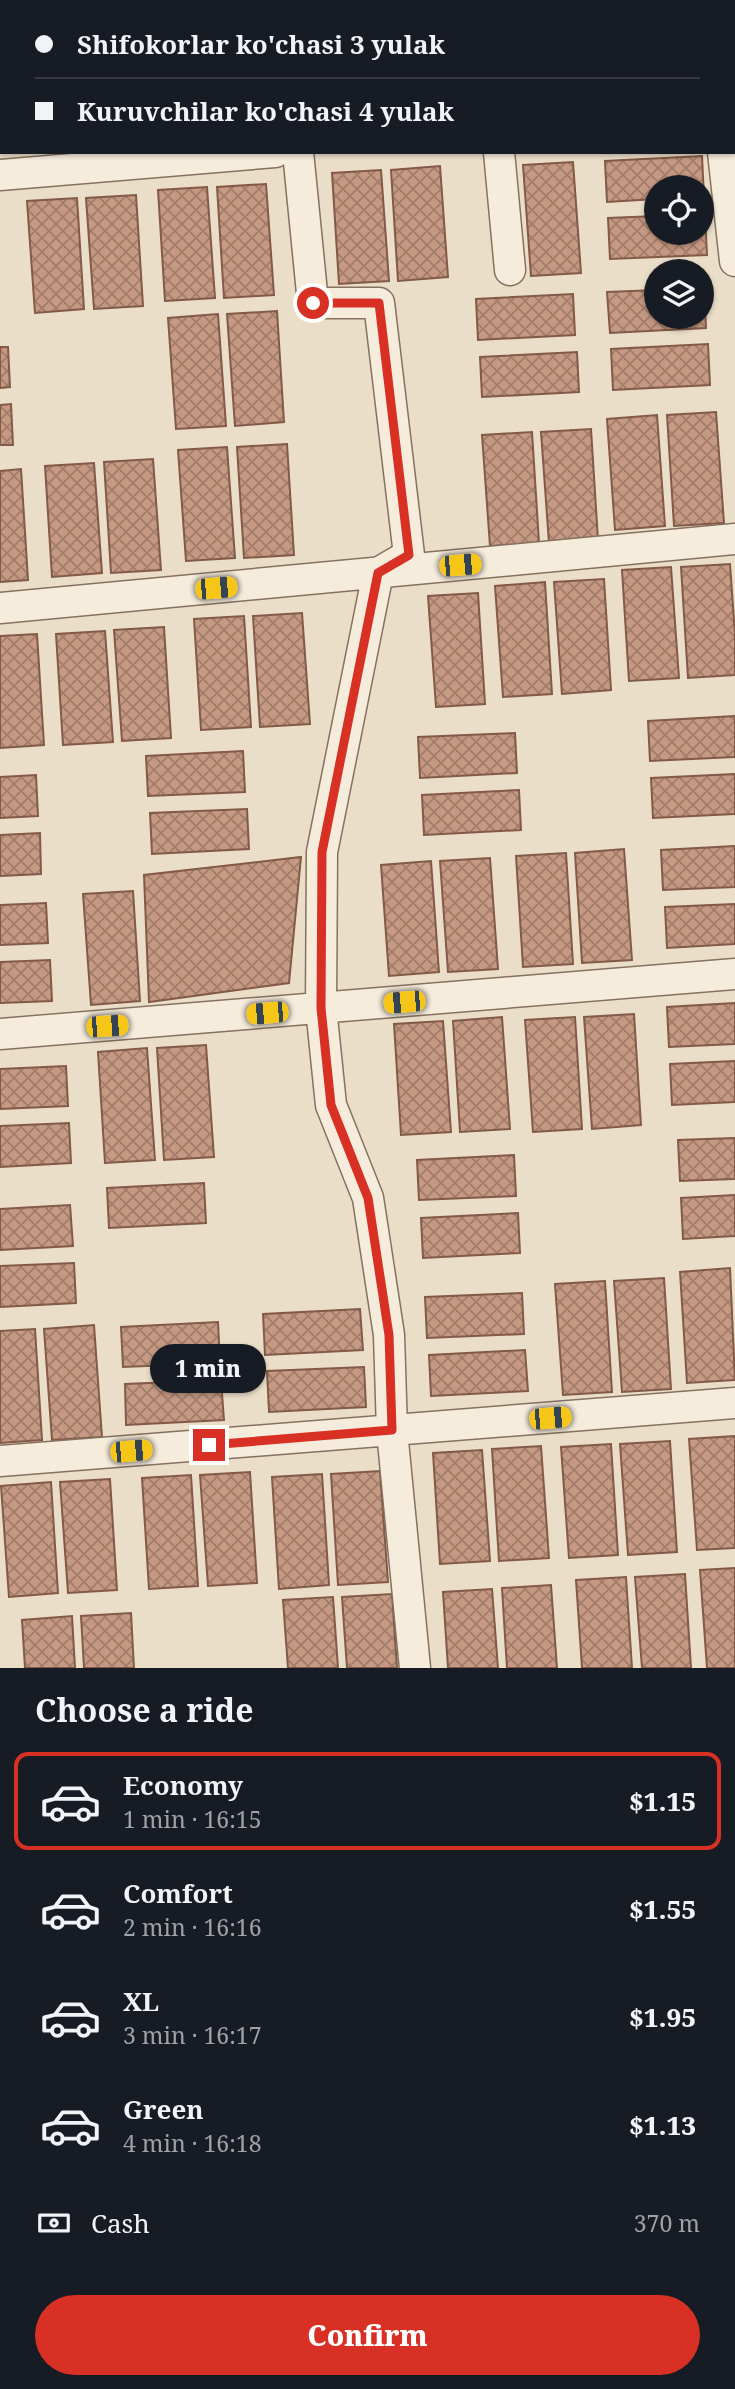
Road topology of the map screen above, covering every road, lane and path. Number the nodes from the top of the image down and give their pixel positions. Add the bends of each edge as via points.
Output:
1 (250, 154) edge
2 (298, 154) edge
3 (499, 154) edge
4 (723, 154) edge
5 (0, 174) edge
6 (735, 261) edge
7 (510, 270) dead end
8 (735, 539) edge
9 (378, 573) junction
10 (0, 608) edge
11 (735, 974) edge
12 (321, 1008) junction
13 (0, 1034) edge
14 (735, 1403) edge
15 (392, 1430) junction
16 (0, 1461) edge
17 (415, 1668) edge

1 - 5 street
2 - 9 street via 313,303 379,303 409,555
3 - 7 street
4 - 6 street
8 - 9 street
9 - 10 street
9 - 12 street via 322,852
11 - 12 street
12 - 13 street
12 - 15 street via 331,1105 368,1198 389,1335
14 - 15 street
15 - 16 street
15 - 17 street

